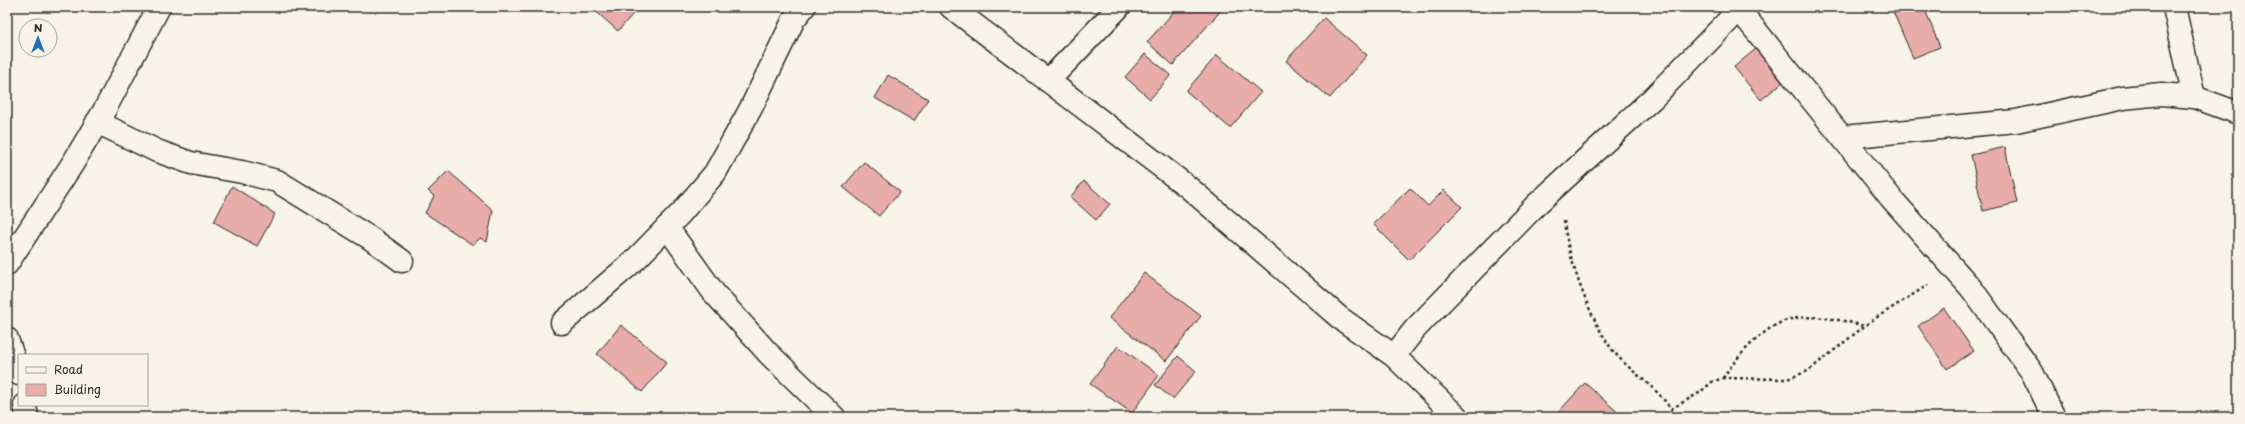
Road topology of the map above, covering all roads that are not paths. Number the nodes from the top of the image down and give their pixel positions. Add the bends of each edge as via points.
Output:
1 (159, 7) edge
2 (804, 7) edge
3 (951, 7) edge
4 (1119, 7) edge
5 (1736, 7) edge
6 (2174, 7) edge
7 (1048, 81) junction
8 (2194, 97) junction
9 (2238, 113) edge
10 (97, 122) junction
11 (1843, 137) junction
12 (667, 227) junction
13 (402, 261) dead end
14 (7, 264) edge
15 (562, 323) dead end
16 (7, 340) edge
17 (1394, 356) junction
18 (18, 371) edge
19 (25, 406) edge
20 (27, 417) edge
21 (834, 417) edge
22 (1457, 417) edge
23 (2054, 417) edge

1 - 10 street
2 - 12 street via 794,20 751,108 715,173
3 - 7 street
4 - 7 street
5 - 11 street
5 - 17 street via 1729,20 1653,98 1537,204 1415,329
6 - 8 street
7 - 17 street via 1188,187 1340,318
8 - 9 street
8 - 11 street via 2162,94 2123,98 2016,121
10 - 13 street via 157,151 191,163 242,172 277,182 370,238
10 - 14 street
11 - 23 street via 1891,198 1971,288 2032,372
12 - 15 street via 629,265
12 - 21 street via 714,293 768,353
16 - 18 street
17 - 22 street
19 - 20 street

